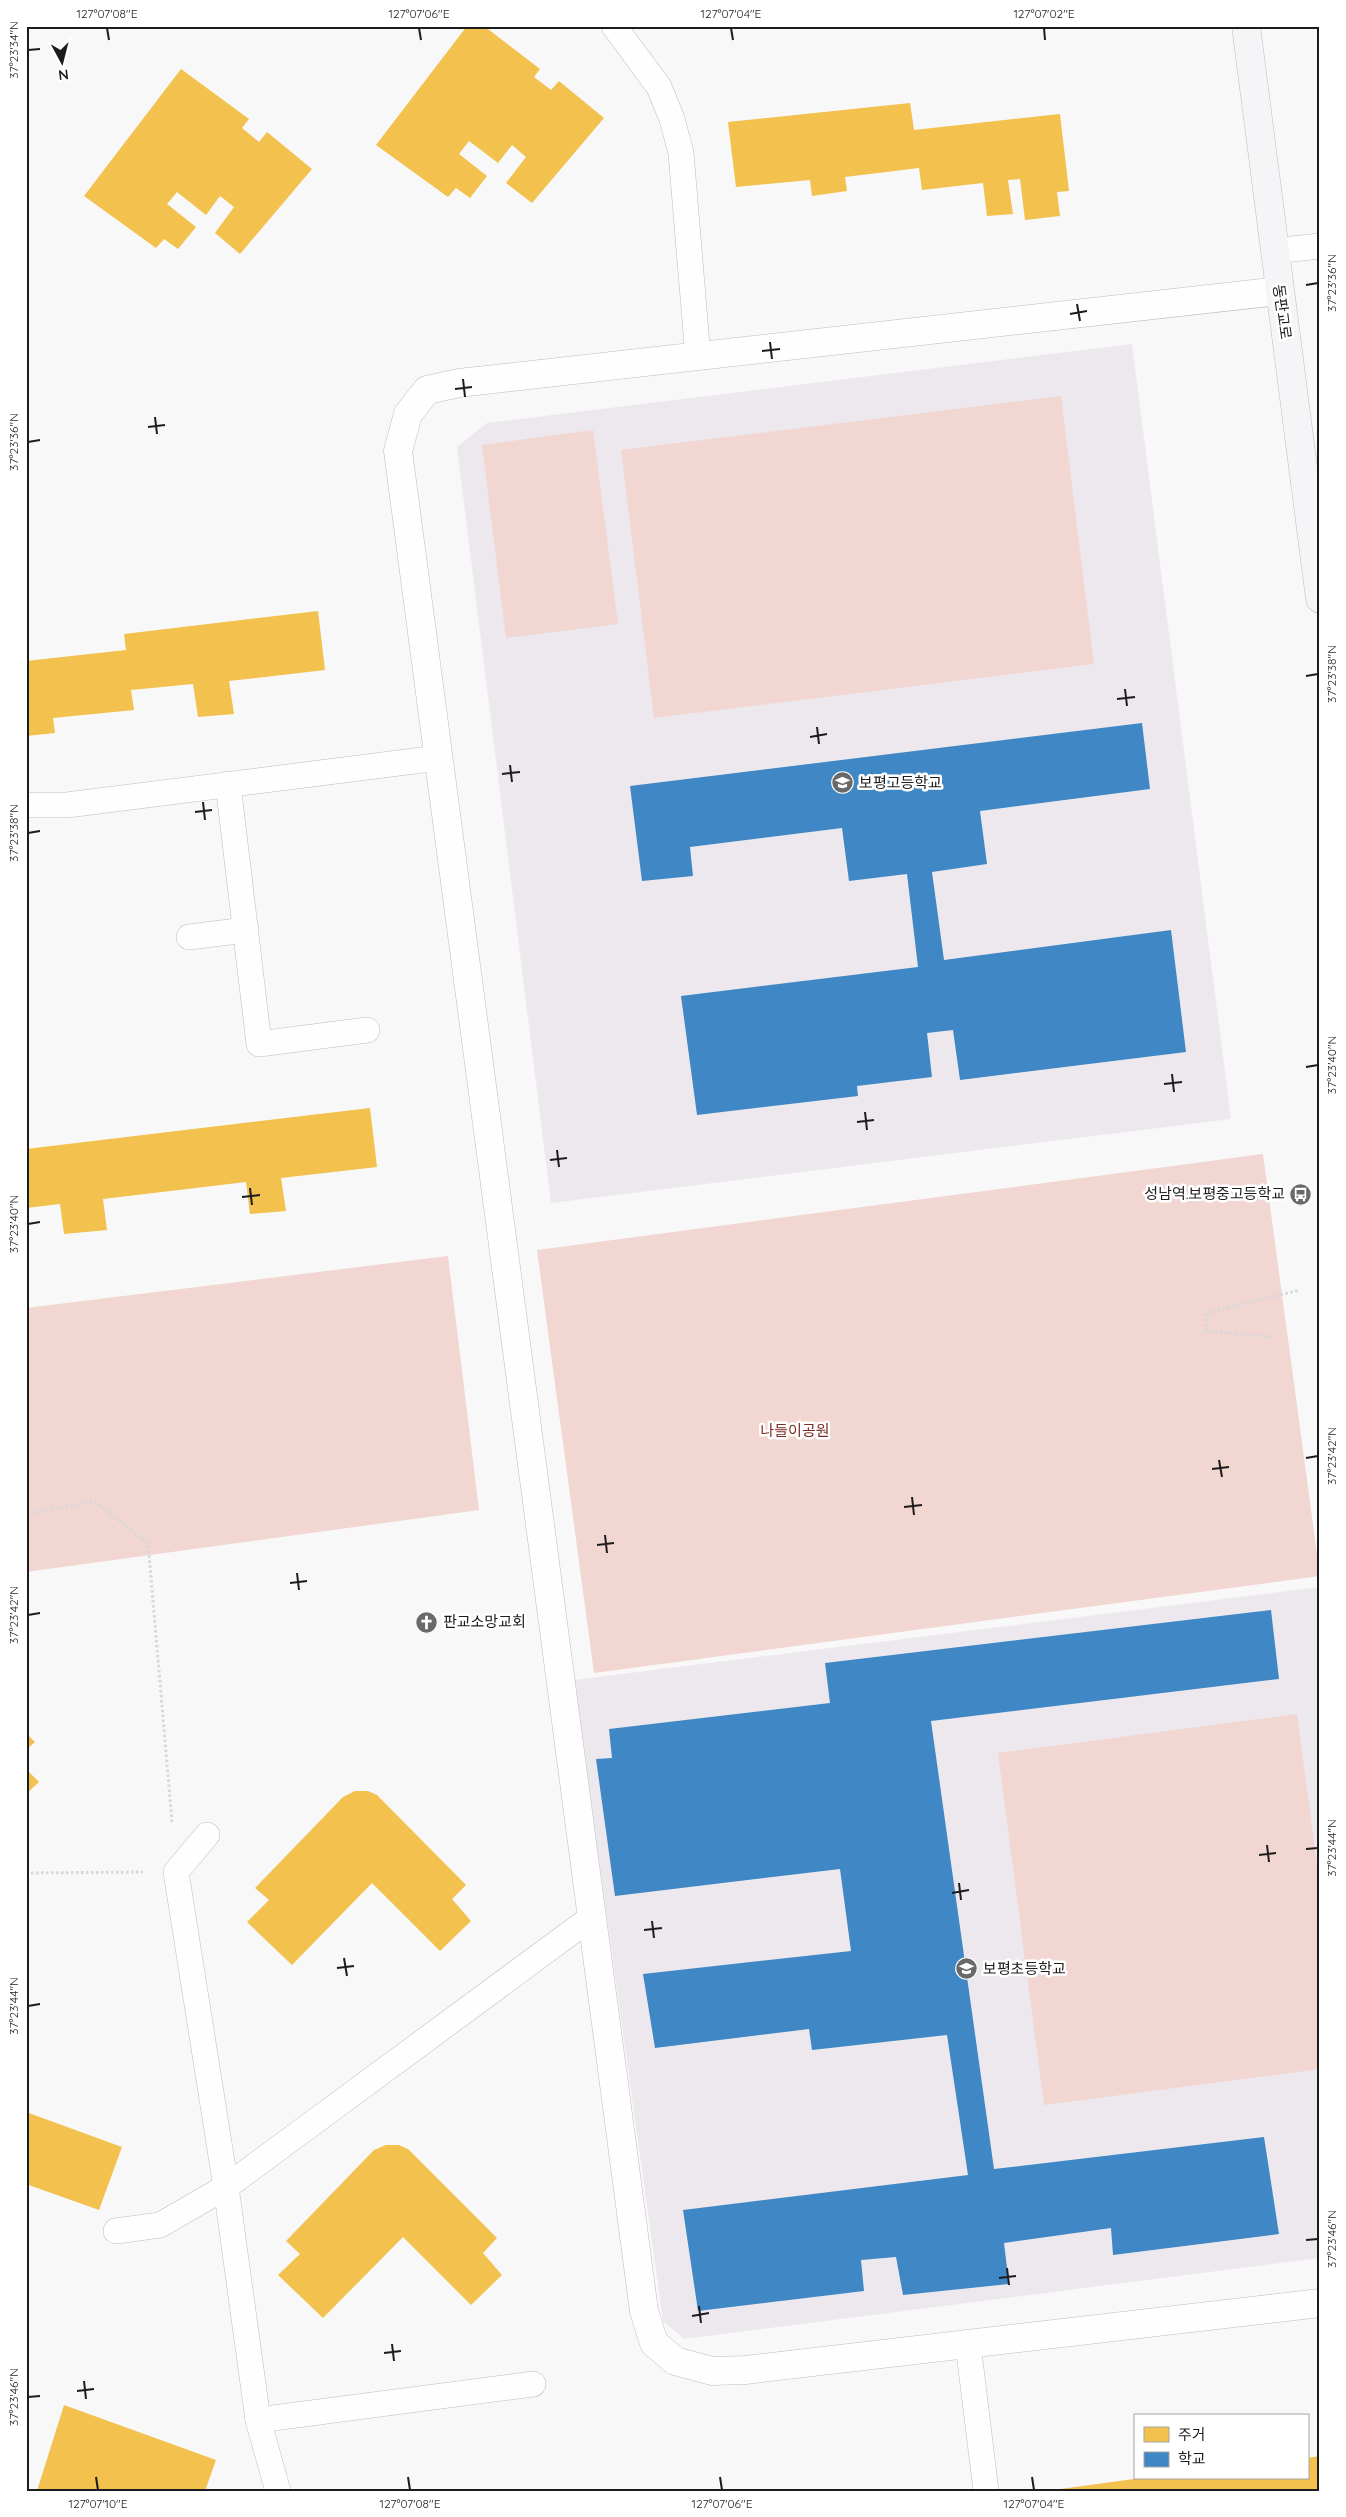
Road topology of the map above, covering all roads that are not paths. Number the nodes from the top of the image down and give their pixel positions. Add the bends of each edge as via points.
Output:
1 (614, 26) edge
2 (1246, 26) edge
3 (1320, 246) edge
4 (1274, 251) junction
5 (1279, 291) junction
6 (698, 357) junction
7 (1320, 599) edge
8 (438, 758) junction
9 (228, 784) junction
10 (26, 805) edge
11 (246, 930) junction
12 (189, 937) dead end
13 (367, 1030) dead end
14 (207, 1835) dead end
15 (592, 1917) junction
16 (226, 2187) junction
17 (116, 2231) dead end
18 (1320, 2303) edge
19 (968, 2344) junction
20 (532, 2384) dead end
21 (258, 2420) junction
22 (278, 2491) edge
23 (986, 2491) edge

1 - 6 lane via 659,87 674,127 680,153
2 - 4 main road, 동판교로
3 - 4 lane
4 - 5 main road, 동판교로
5 - 6 street
5 - 7 main road, 동판교로
6 - 8 street via 459,383 426,390 408,414 398,451
8 - 9 lane
8 - 15 street
9 - 10 lane via 67,805
9 - 11 lane
11 - 12 lane
11 - 13 lane via 259,1044
14 - 16 lane via 176,1872
15 - 16 lane
15 - 19 street via 644,2311 654,2343 675,2361 712,2372
16 - 17 lane via 160,2225
16 - 21 lane
18 - 19 street
19 - 23 lane
20 - 21 lane
21 - 22 lane

